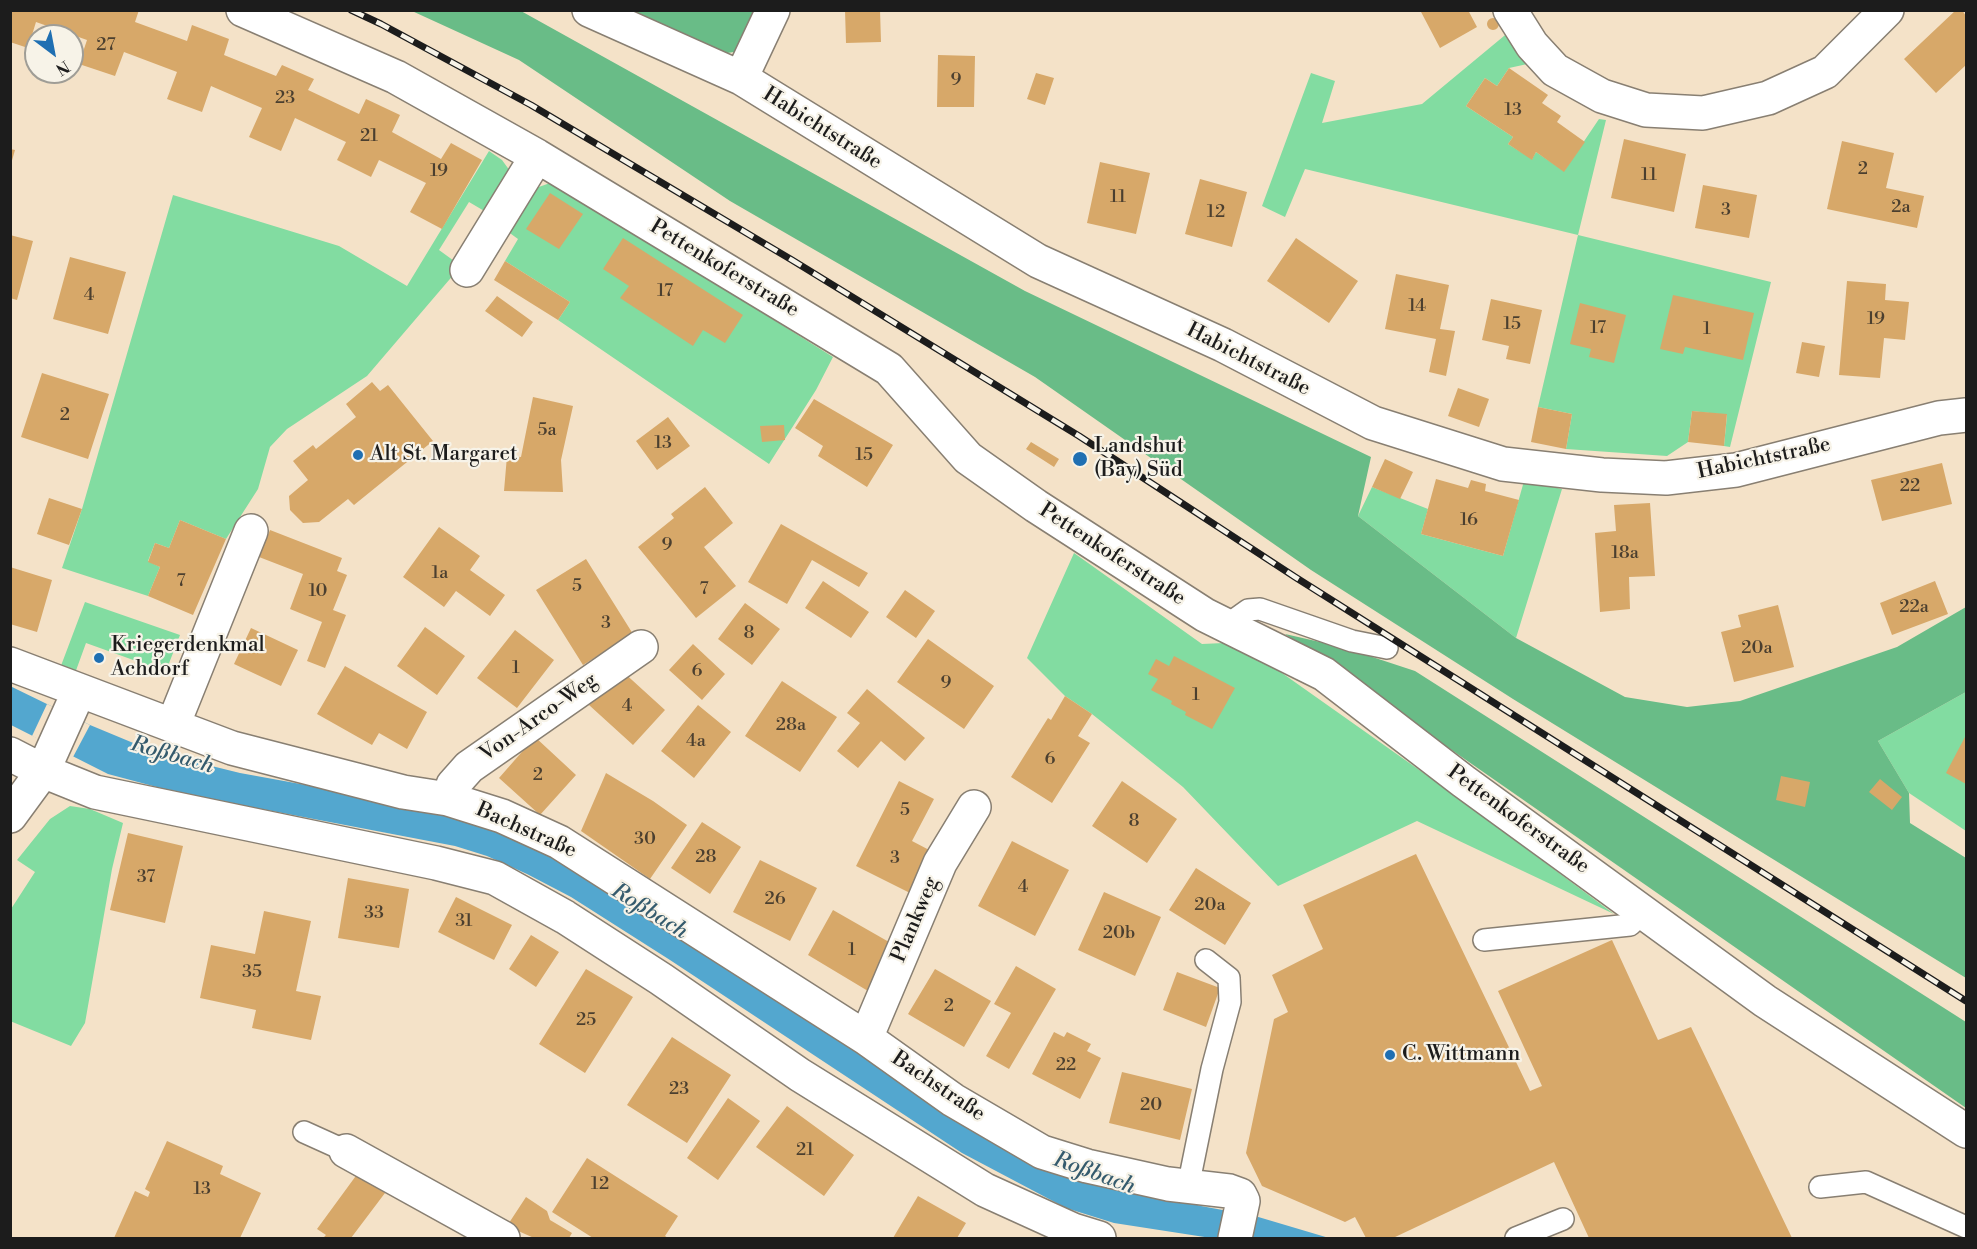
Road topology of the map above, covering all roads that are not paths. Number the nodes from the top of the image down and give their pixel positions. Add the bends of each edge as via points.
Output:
1 (243, 10) edge
2 (589, 10) edge
3 (773, 10) edge
4 (1510, 10) edge
5 (1887, 10) edge
6 (741, 78) junction
7 (537, 156) junction
8 (467, 270) dead end
9 (1966, 415) edge
10 (251, 531) dead end
11 (1227, 626) junction
12 (640, 647) dead end
13 (1387, 648) dead end
14 (10, 664) edge
15 (74, 703) junction
16 (173, 725) junction
17 (10, 754) edge
18 (48, 759) junction
19 (448, 799) junction
20 (974, 807) dead end
21 (10, 816) edge
22 (1644, 912) junction
23 (1484, 940) dead end
24 (1206, 960) dead end
25 (866, 1038) junction
26 (1966, 1131) edge
27 (304, 1132) dead end
28 (346, 1151) joint
29 (1188, 1187) junction
30 (1820, 1187) dead end
31 (1563, 1219) dead end
32 (1237, 1226) edge
33 (1966, 1227) edge
34 (503, 1239) edge
35 (1099, 1239) edge
36 (1516, 1239) edge

1 - 7 street, Pettenkoferstraße via 396,77
2 - 6 street, Habichtstraße
3 - 6 street
4 - 5 street via 1532,45 1555,70 1602,96 1646,110 1703,113 1768,98 1825,72
6 - 9 street, Habichtstraße via 1038,261 1223,345 1373,423 1503,464 1666,478 1736,470 1939,418
7 - 8 street
7 - 11 street, Pettenkoferstraße via 889,369 968,458 1036,506
10 - 16 street
11 - 13 lane via 1248,610 1260,609 1352,641
11 - 22 street, Pettenkoferstraße via 1324,674
12 - 19 street, Von-Arco-Weg via 469,767 453,785
14 - 15 street, Bachstraße
15 - 16 street, Bachstraße
15 - 18 street
16 - 19 street, Bachstraße via 232,748 403,792
17 - 18 street
18 - 21 street
18 - 35 street via 95,792 495,878 565,917 800,1075 965,1178 1028,1211
19 - 25 street, Bachstraße via 501,816 559,842
20 - 25 street, Plankweg via 940,863
22 - 23 lane via 1630,925
22 - 26 street, Pettenkoferstraße via 1765,1001
24 - 29 lane via 1229,978 1230,1002
25 - 29 street, Bachstraße via 954,1100 1042,1152 1087,1166
27 - 28 lane
28 - 34 street
29 - 32 street, Bachstraße via 1240,1195 1243,1201
30 - 33 lane via 1866,1182
31 - 36 lane

